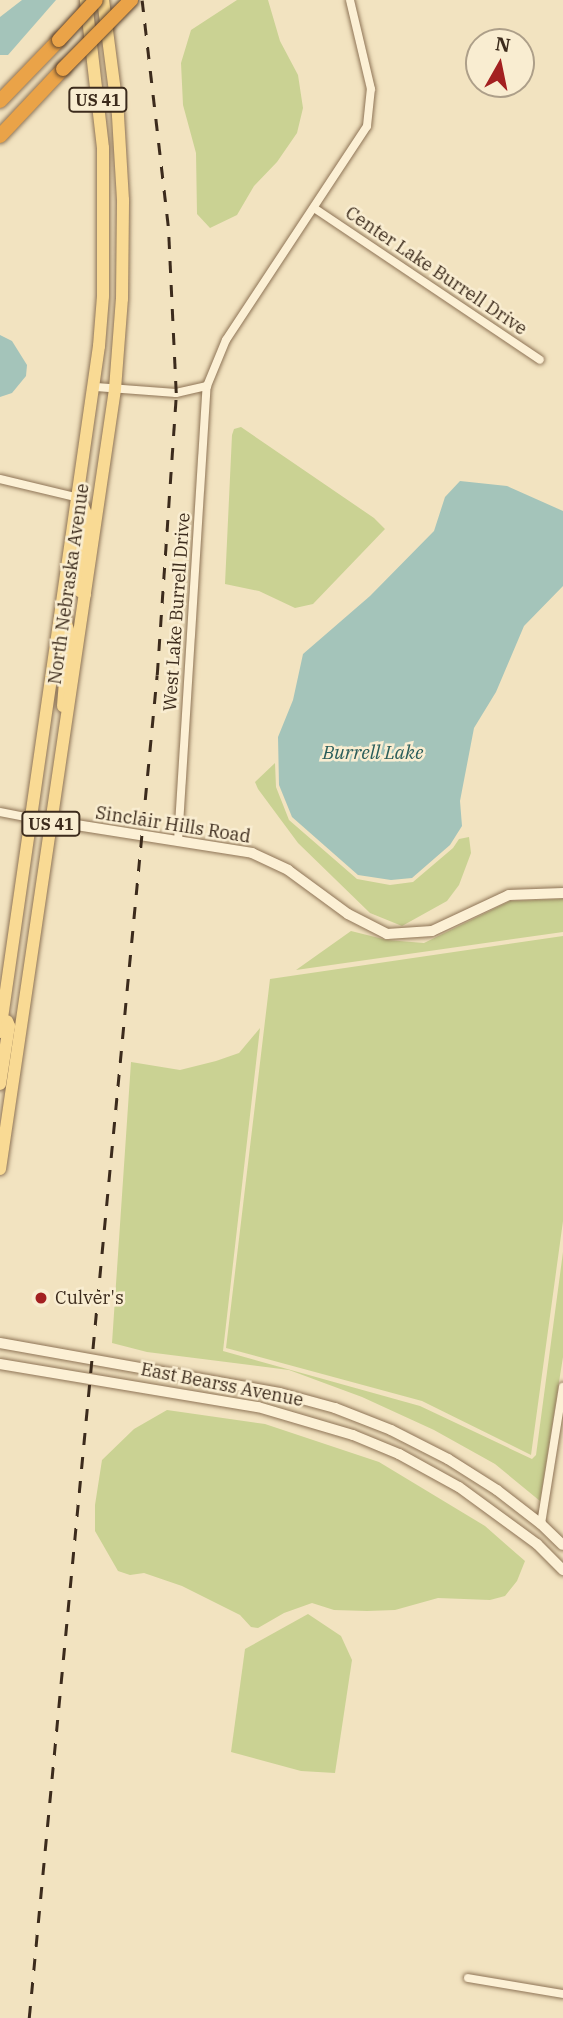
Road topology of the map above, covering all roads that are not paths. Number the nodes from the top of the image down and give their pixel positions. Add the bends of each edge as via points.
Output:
1 (86, 0) edge
2 (96, 0) edge
3 (103, 0) edge
4 (131, 0) edge
5 (350, 0) edge
6 (0, 101) edge
7 (0, 136) edge
8 (314, 208) junction
9 (540, 360) dead end
10 (207, 386) junction
11 (96, 387) junction
12 (116, 389) junction
13 (0, 479) edge
14 (79, 498) junction
15 (85, 594) junction
16 (62, 613) junction
17 (67, 716) junction
18 (0, 812) edge
19 (32, 818) junction
20 (52, 821) junction
21 (178, 841) junction
22 (563, 893) edge
23 (3, 1011) junction
24 (0, 1032) edge
25 (0, 1085) edge
26 (10, 1100) junction
27 (0, 1169) edge
28 (0, 1343) edge
29 (0, 1364) edge
30 (563, 1387) edge
31 (541, 1524) junction
32 (563, 1545) edge
33 (563, 1570) edge
34 (468, 1978) dead end
35 (563, 1994) edge

1 - 11 main road, North Nebraska Avenue / US 41 via 98,93 104,200
2 - 6 highway, bridge
3 - 12 main road, North Nebraska Avenue / US 41 via 123,200
4 - 7 highway, bridge
5 - 8 street, West Lake Burrell Drive via 371,89 371,108 361,138
8 - 9 street, Center Lake Burrell Drive
8 - 10 street, West Lake Burrell Drive via 226,340
10 - 12 street via 176,393
10 - 21 street, West Lake Burrell Drive
11 - 12 street
11 - 14 main road, North Nebraska Avenue / US 41
12 - 15 main road, North Nebraska Avenue / US 41
13 - 14 street
14 - 15 main road via 86,514 77,582
14 - 16 main road, North Nebraska Avenue / US 41
15 - 17 main road, North Nebraska Avenue / US 41
16 - 17 main road via 69,633 62,690
16 - 19 main road, North Nebraska Avenue / US 41
17 - 20 main road, North Nebraska Avenue / US 41
18 - 19 street, Sinclair Hills Road
19 - 20 street, Sinclair Hills Road
19 - 23 main road, North Nebraska Avenue / US 41
20 - 21 street, Sinclair Hills Road
20 - 26 main road, North Nebraska Avenue / US 41
21 - 22 street, Sinclair Hills Road via 271,860 366,926 387,934 432,931 509,895
23 - 24 main road, North Nebraska Avenue / US 41
23 - 25 main road via 9,1027
25 - 26 main road via 4,1098
26 - 27 main road, North Nebraska Avenue / US 41
28 - 31 main road, East Bearss Avenue via 280,1393 335,1408 448,1459
29 - 33 main road, East Bearss Avenue via 258,1407 353,1435 459,1487 537,1544
30 - 31 street
31 - 32 main road, East Bearss Avenue
34 - 35 street

